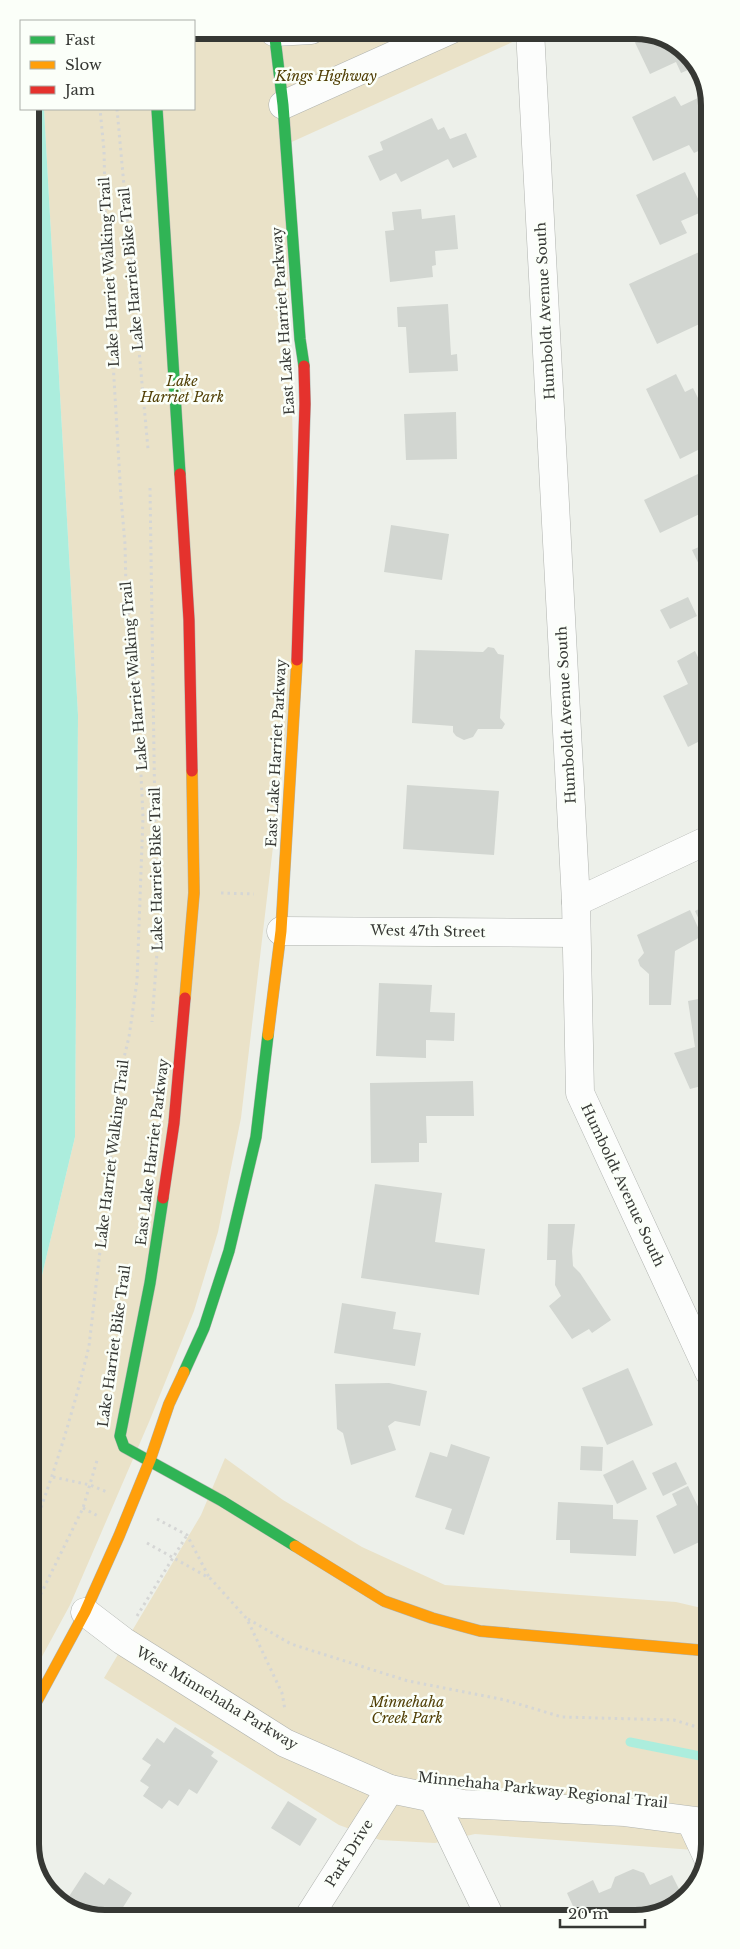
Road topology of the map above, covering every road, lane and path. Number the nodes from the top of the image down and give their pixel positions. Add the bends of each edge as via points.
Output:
1 (275, 39) edge
2 (430, 39) edge
3 (530, 39) edge
4 (283, 105) junction
5 (100, 110) edge
6 (117, 110) edge
7 (157, 110) edge
8 (148, 454) dead end
9 (150, 484) dead end
10 (701, 843) edge
11 (229, 892) dead end
12 (255, 894) dead end
13 (576, 902) junction
14 (281, 931) junction
15 (575, 933) junction
16 (151, 1030) dead end
17 (701, 1355) edge
18 (99, 1450) dead end
19 (150, 1460) junction
20 (53, 1477) junction
21 (90, 1485) junction
22 (108, 1492) dead end
23 (83, 1508) junction
24 (39, 1514) edge
25 (152, 1516) dead end
26 (103, 1519) dead end
27 (186, 1535) junction
28 (141, 1540) dead end
29 (173, 1558) junction
30 (211, 1579) junction
31 (39, 1598) edge
32 (85, 1612) junction
33 (135, 1619) dead end
34 (248, 1619) junction
35 (701, 1650) edge
36 (39, 1697) edge
37 (285, 1714) dead end
38 (701, 1728) edge
39 (390, 1789) junction
40 (432, 1796) junction
41 (683, 1820) junction
42 (701, 1822) edge
43 (700, 1856) edge
44 (313, 1910) edge
45 (487, 1910) edge

1 - 4 street, East Lake Harriet Parkway
2 - 4 street
3 - 13 street, Humboldt Avenue South
4 - 14 street, East Lake Harriet Parkway via 305,404 298,635
5 - 20 path, Lake Harriet Walking Trail via 126,588 142,780 142,874 137,982 121,1070 89,1346
6 - 8 path, Lake Harriet Bike Trail
7 - 19 street, East Lake Harriet Parkway via 189,620 194,893 174,1123 150,1283 120,1436 124,1447
9 - 16 path, Lake Harriet Bike Trail via 157,944
10 - 13 street
11 - 12 path
13 - 15 street, Humboldt Avenue South
14 - 15 street, West 47th Street
14 - 19 street, East Lake Harriet Parkway via 256,1137 229,1251 204,1328 169,1404
15 - 17 street, Humboldt Avenue South via 580,1093
18 - 21 path
19 - 32 street, East Lake Harriet Parkway
19 - 35 street via 384,1601 432,1618 480,1631
20 - 21 path
20 - 24 path, Lake Harriet Walking Trail
21 - 22 path
21 - 23 path
23 - 26 path
23 - 31 path
25 - 27 path
27 - 29 path
27 - 30 path
28 - 29 path
29 - 30 path
29 - 33 path
30 - 34 path
32 - 36 street, East Lake Harriet Parkway
32 - 39 street, West Minnehaha Parkway via 123,1641 285,1743
34 - 37 path via 282,1692
34 - 38 path via 291,1644 408,1681 504,1700 562,1718 674,1720
39 - 40 street, West Minnehaha Parkway
39 - 44 street, Park Drive
40 - 41 street, West Minnehaha Parkway via 463,1804 625,1812
40 - 45 street
41 - 42 street, West Minnehaha Parkway
41 - 43 lane

